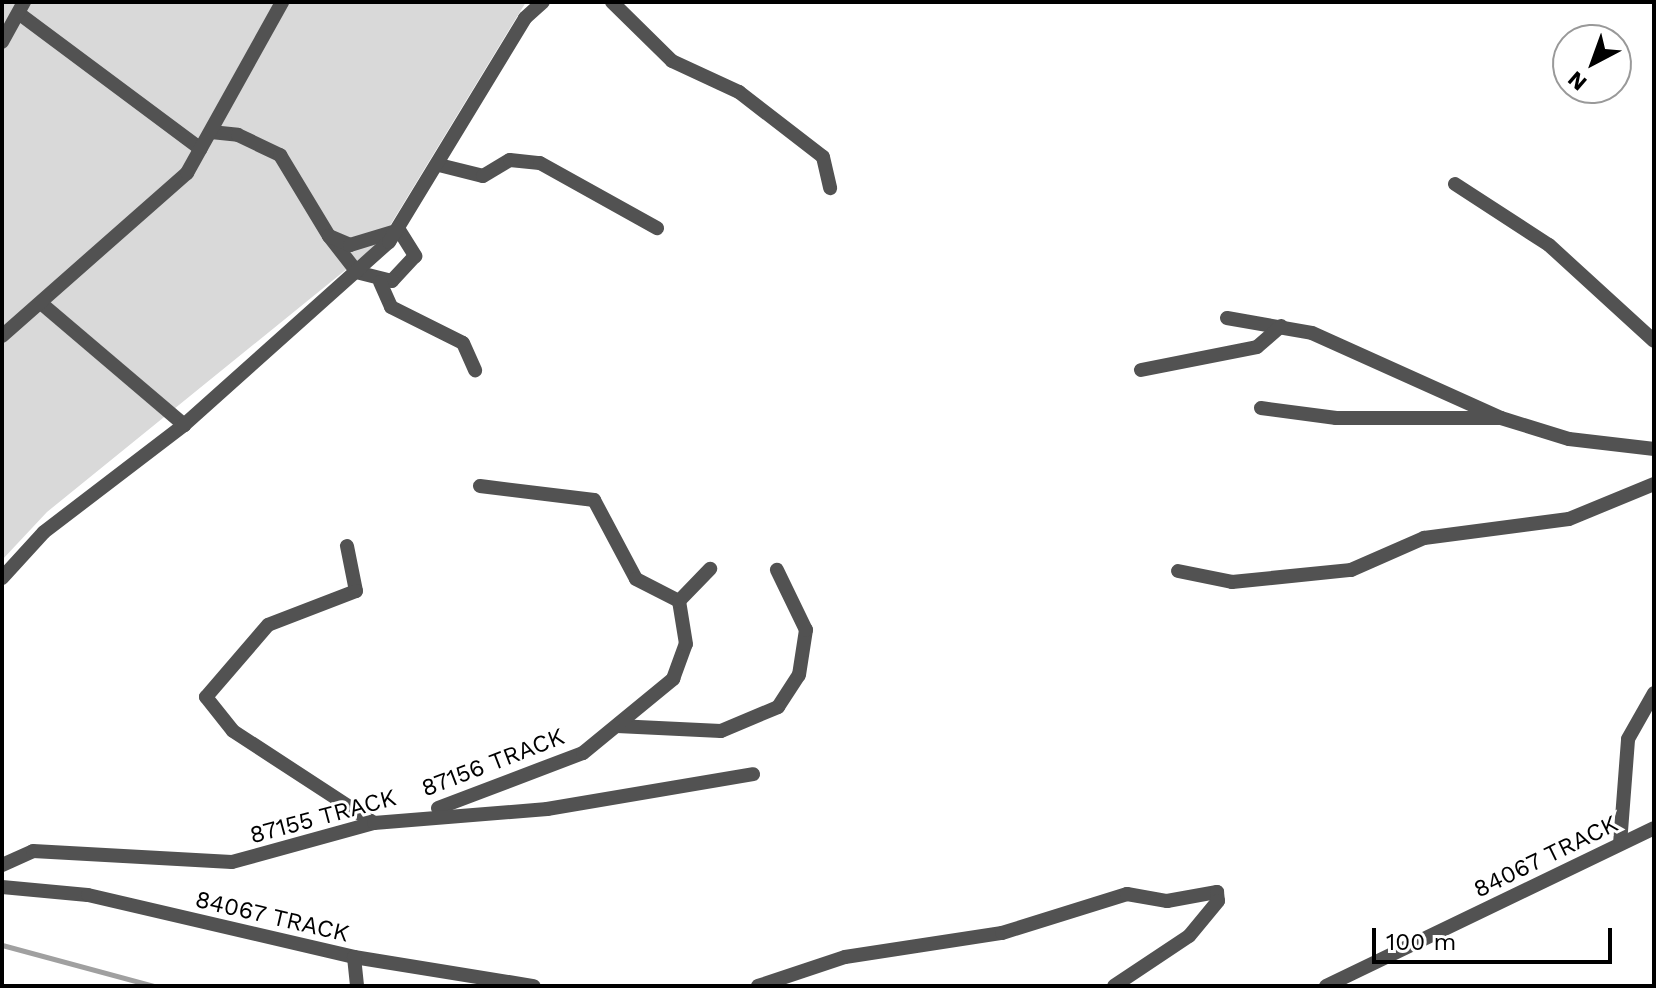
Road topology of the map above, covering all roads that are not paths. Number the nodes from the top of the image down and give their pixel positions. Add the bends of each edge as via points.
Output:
1 (282, 2) edge
2 (543, 2) edge
3 (612, 2) edge
4 (23, 9) edge
5 (2, 42) edge
6 (211, 132) junction
7 (201, 149) junction
8 (439, 165) junction
9 (1455, 184) dead end
10 (830, 188) dead end
11 (657, 228) dead end
12 (399, 230) junction
13 (329, 236) junction
14 (357, 272) junction
15 (380, 282) junction
16 (42, 304) junction
17 (1227, 318) dead end
18 (1281, 326) junction
19 (2, 336) edge
20 (1654, 341) edge
21 (475, 370) dead end
22 (1141, 370) dead end
23 (1261, 408) dead end
24 (1501, 418) junction
25 (184, 425) junction
26 (1654, 449) edge
27 (1654, 484) edge
28 (480, 486) dead end
29 (347, 546) dead end
30 (710, 569) dead end
31 (777, 570) dead end
32 (1178, 571) dead end
33 (2, 578) edge
34 (679, 601) junction
35 (1654, 693) edge
36 (617, 726) junction
37 (753, 774) dead end
38 (415, 816) junction
39 (374, 823) junction
40 (1654, 828) edge
41 (1620, 844) junction
42 (2, 865) edge
43 (2, 887) edge
44 (354, 957) junction
45 (357, 986) edge
46 (534, 986) edge
47 (758, 986) edge
48 (1114, 986) edge
49 (1326, 986) edge

1 - 6 street
2 - 8 street via 525,18
3 - 10 street via 672,61 739,92 823,157
4 - 5 street
4 - 7 street
6 - 7 street
6 - 13 street via 238,135 280,155
7 - 16 street via 171,191
8 - 11 street via 483,176 510,160 540,163
8 - 12 street
9 - 20 street via 1549,245
12 - 13 street via 350,245
12 - 14 street
12 - 15 street via 413,249 411,268
13 - 14 street
14 - 15 street
14 - 25 street
15 - 21 street via 391,307 463,343
16 - 19 street
16 - 25 street
17 - 18 street
18 - 22 street via 1257,347
18 - 24 street via 1323,338 1364,362 1404,369
23 - 24 street via 1336,418
24 - 26 street via 1569,439
25 - 33 street via 44,532
27 - 32 street via 1569,519 1424,538 1351,570 1232,582
28 - 34 street via 594,500 636,579
29 - 39 street via 356,591 268,625 206,697 233,731
30 - 34 street
31 - 36 street via 806,630 799,675 778,707 721,731
34 - 36 street, 87156 TRACK via 682,664
35 - 41 street via 1628,739
36 - 38 street, 87156 TRACK via 583,753
37 - 38 street, 87155 TRACK via 547,809
38 - 39 street, 87155 TRACK
39 - 42 street, 87155 TRACK via 232,862 33,851
40 - 41 street, 84067 TRACK
41 - 49 street, 84067 TRACK
43 - 44 street, 84067 TRACK via 88,895
44 - 45 street
44 - 46 street, 84067 TRACK
47 - 48 street via 845,957 1002,933 1127,894 1167,901 1217,892 1218,901 1189,936

